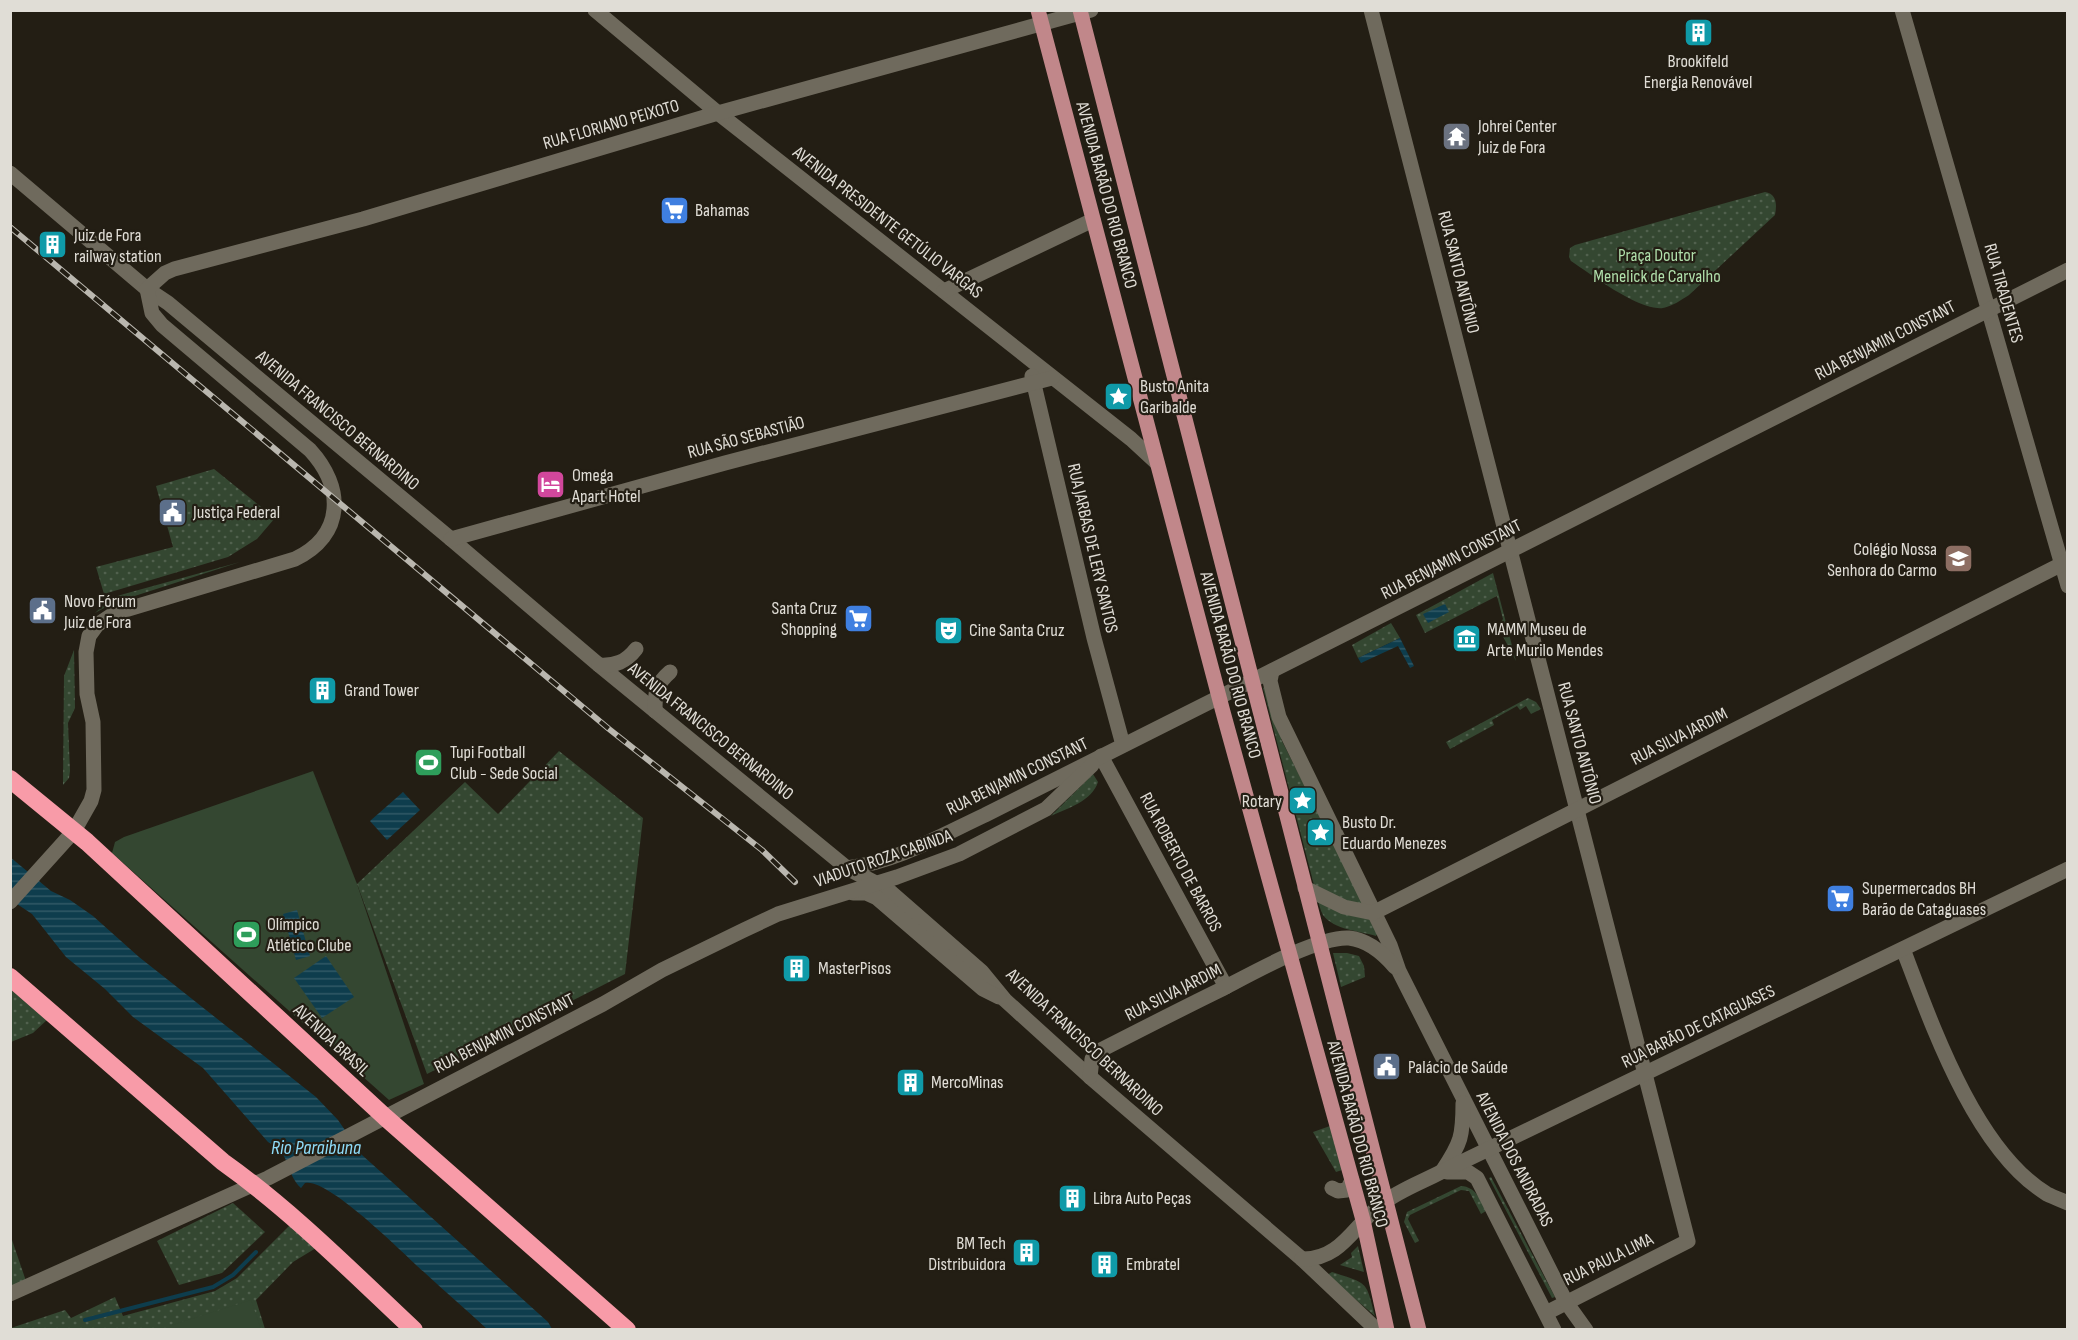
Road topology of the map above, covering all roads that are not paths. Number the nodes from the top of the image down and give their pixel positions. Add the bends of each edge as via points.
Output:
1 (595, 10) edge
2 (1371, 10) edge
3 (1902, 10) edge
4 (1084, 11) edge
5 (1040, 17) edge
6 (718, 113) junction
7 (10, 173) edge
8 (1093, 220) junction
9 (2067, 270) edge
10 (147, 289) junction
11 (944, 291) junction
12 (1989, 310) junction
13 (1028, 358) junction
14 (1052, 378) junction
15 (1034, 383) junction
16 (1157, 463) junction
17 (451, 539) junction
18 (1510, 550) junction
19 (2064, 563) edge
20 (2067, 586) edge
21 (636, 650) dead end
22 (599, 665) junction
23 (1272, 671) junction
24 (670, 672) dead end
25 (1253, 681) junction
26 (1219, 697) junction
27 (655, 711) junction
28 (1123, 746) junction
29 (1101, 756) junction
30 (10, 779) edge
31 (1577, 809) junction
32 (74, 831) junction
33 (847, 868) junction
34 (2067, 870) edge
35 (1305, 888) junction
36 (847, 893) junction
37 (10, 903) edge
38 (1373, 913) junction
39 (1320, 944) junction
40 (1903, 949) junction
41 (1290, 955) junction
42 (662, 970) joint
43 (1399, 971) junction
44 (10, 977) edge
45 (1226, 987) junction
46 (1005, 1000) junction
47 (1645, 1074) junction
48 (1090, 1077) junction
49 (1463, 1098) junction
50 (385, 1117) junction
51 (1488, 1149) junction
52 (1441, 1172) junction
53 (1352, 1180) junction
54 (260, 1181) junction
55 (1332, 1188) dead end
56 (1386, 1201) junction
57 (2067, 1203) edge
58 (1359, 1226) junction
59 (1688, 1241) joint
60 (1302, 1259) junction
61 (18, 1290) edge
62 (1566, 1302) junction
63 (1545, 1313) junction
64 (414, 1329) edge
65 (627, 1329) edge
66 (1377, 1329) edge
67 (1387, 1329) edge
68 (1419, 1329) edge
69 (1554, 1329) edge
70 (1586, 1329) edge

1 - 6 street, AVENIDA PRESIDENTE GETÚLIO VARGAS
2 - 18 street, RUA SANTO ANTÔNIO
3 - 12 street, RUA TIRADENTES
4 - 5 street, RUA FLORIANO PEIXOTO
4 - 25 main road, AVENIDA BARÃO DO RIO BRANCO
5 - 6 street, RUA FLORIANO PEIXOTO
5 - 8 main road, AVENIDA BARÃO DO RIO BRANCO
6 - 10 street, RUA FLORIANO PEIXOTO via 363,219 174,269
6 - 11 street, AVENIDA PRESIDENTE GETÚLIO VARGAS
7 - 10 street, AVENIDA FRANCISCO BERNARDINO
8 - 11 street
8 - 16 main road, AVENIDA BARÃO DO RIO BRANCO
9 - 12 street, RUA BENJAMIN CONSTANT
10 - 17 street, AVENIDA FRANCISCO BERNARDINO
10 - 32 street via 152,313 162,326 319,460 332,482 333,518 320,542 295,559 115,613 97,625 89,636 86,652 94,790
11 - 13 street, AVENIDA PRESIDENTE GETÚLIO VARGAS
12 - 18 street, RUA BENJAMIN CONSTANT
12 - 19 street, RUA TIRADENTES
13 - 14 street, AVENIDA PRESIDENTE GETÚLIO VARGAS
13 - 15 street, RUA JARBAS DE LERY SANTOS
14 - 15 street, RUA SÃO SEBASTIÃO
14 - 16 street, AVENIDA PRESIDENTE GETÚLIO VARGAS
15 - 17 street, RUA SÃO SEBASTIÃO
15 - 28 street, RUA JARBAS DE LERY SANTOS
16 - 26 main road, AVENIDA BARÃO DO RIO BRANCO
17 - 22 street, AVENIDA FRANCISCO BERNARDINO
18 - 23 street, RUA BENJAMIN CONSTANT
18 - 31 street, RUA SANTO ANTÔNIO
19 - 20 street, RUA TIRADENTES
19 - 31 street, RUA SILVA JARDIM
21 - 22 street via 621,662
22 - 27 street, AVENIDA FRANCISCO BERNARDINO
23 - 25 street, RUA BENJAMIN CONSTANT
23 - 38 street, AVENIDA DOS ANDRADAS via 1270,681 1279,717
24 - 27 street via 655,689
25 - 26 street, RUA BENJAMIN CONSTANT
25 - 35 main road, AVENIDA BARÃO DO RIO BRANCO
26 - 28 street, RUA BENJAMIN CONSTANT
26 - 41 main road, AVENIDA BARÃO DO RIO BRANCO
27 - 33 street, AVENIDA FRANCISCO BERNARDINO
28 - 29 street, RUA BENJAMIN CONSTANT
29 - 33 street, RUA BENJAMIN CONSTANT via 910,850 873,865
29 - 36 street, VIADUTO ROZA CABINDA via 1046,809 959,854
29 - 45 street, RUA ROBERTO DE BARROS
30 - 32 highway, AVENIDA BRASIL
31 - 38 street, RUA SILVA JARDIM
31 - 47 street, RUA SANTO ANTÔNIO
32 - 37 street
32 - 50 highway, AVENIDA BRASIL
33 - 46 street, AVENIDA FRANCISCO BERNARDINO via 887,889 982,972
34 - 40 street, RUA BARÃO DE CATAGUASES
35 - 38 street via 1344,907
35 - 39 main road, AVENIDA BARÃO DO RIO BRANCO
36 - 42 street, VIADUTO ROZA CABINDA via 778,914
36 - 46 street via 866,893 877,898 983,989
38 - 43 street, AVENIDA DOS ANDRADAS
39 - 41 street, AVENIDA DOS ANDRADAS
39 - 43 street, AVENIDA DOS ANDRADAS via 1349,938 1361,941 1374,947
39 - 56 main road, AVENIDA BARÃO DO RIO BRANCO
40 - 47 street, RUA BARÃO DE CATAGUASES
40 - 57 street via 1933,1027 1990,1137 2024,1176 2047,1194
41 - 45 street, RUA SILVA JARDIM
41 - 53 main road, AVENIDA BARÃO DO RIO BRANCO
42 - 50 street, RUA BENJAMIN CONSTANT
43 - 49 street, AVENIDA DOS ANDRADAS
44 - 54 highway via 223,1162
45 - 48 street, RUA SILVA JARDIM via 1099,1051 1092,1059
46 - 48 street, AVENIDA FRANCISCO BERNARDINO
47 - 51 street, RUA BARÃO DE CATAGUASES
47 - 59 street, RUA SANTO ANTÔNIO
48 - 60 street, AVENIDA FRANCISCO BERNARDINO
49 - 51 street, AVENIDA DOS ANDRADAS
49 - 52 street via 1461,1137
50 - 54 street, RUA BENJAMIN CONSTANT
50 - 65 highway, AVENIDA BRASIL
51 - 52 street, RUA BARÃO DE CATAGUASES
51 - 62 street, AVENIDA DOS ANDRADAS
52 - 56 street, RUA BARÃO DE CATAGUASES
52 - 63 street via 1468,1172 1477,1178
53 - 55 street via 1347,1190
53 - 58 main road, AVENIDA BARÃO DO RIO BRANCO
54 - 61 street
54 - 64 highway
56 - 58 street, RUA BARÃO DE CATAGUASES
56 - 68 main road, AVENIDA BARÃO DO RIO BRANCO
58 - 60 street, RUA BARÃO DE CATAGUASES via 1333,1252
58 - 67 main road, AVENIDA BARÃO DO RIO BRANCO
59 - 62 street, RUA PAULA LIMA
60 - 66 street, AVENIDA FRANCISCO BERNARDINO
62 - 63 street, RUA PAULA LIMA
62 - 70 street, AVENIDA DOS ANDRADAS
63 - 69 street

